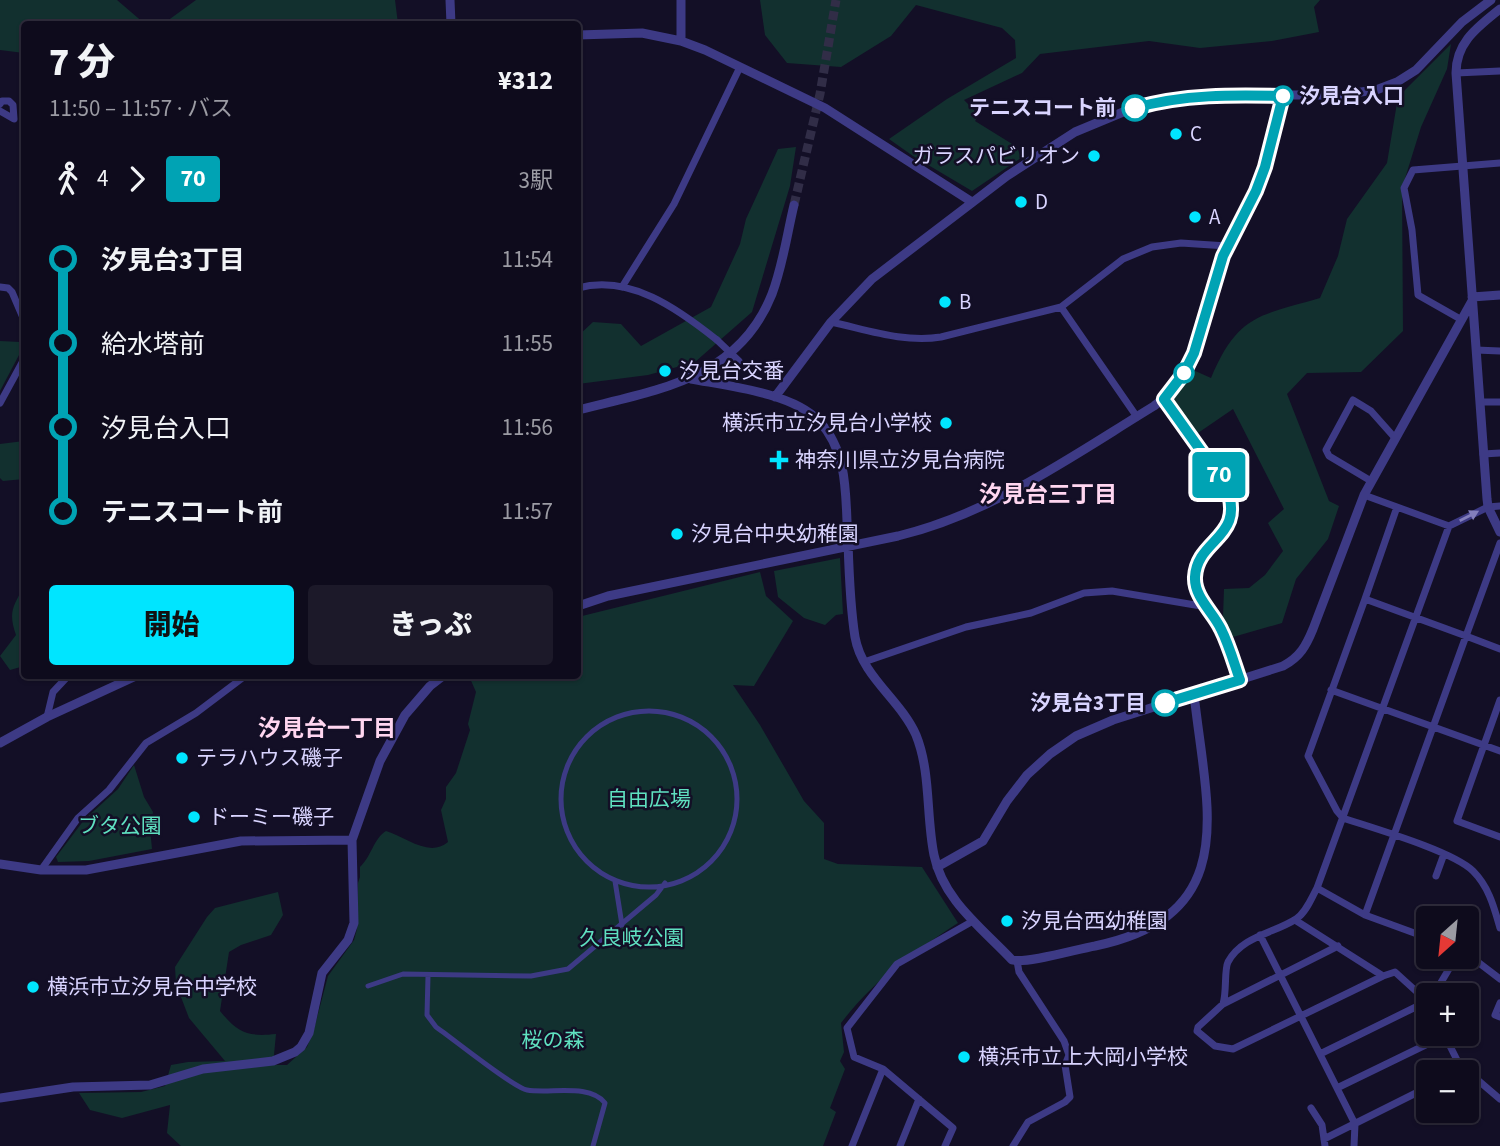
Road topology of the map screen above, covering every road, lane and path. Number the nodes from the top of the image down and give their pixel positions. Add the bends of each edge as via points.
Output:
1 (450, 0) edge
2 (681, 0) edge
3 (1491, 0) edge
4 (1500, 9) edge
5 (451, 21) edge
6 (581, 35) edge
7 (681, 41) junction
8 (740, 67) junction
9 (1500, 71) edge
10 (1456, 74) junction
11 (1283, 96) junction
12 (0, 104) edge
13 (0, 111) edge
14 (1500, 163) edge
15 (1463, 166) junction
16 (972, 202) junction
17 (794, 205) tunnel mouth
18 (1227, 246) junction
19 (0, 287) edge
20 (581, 287) edge
21 (622, 287) junction
22 (1500, 295) edge
23 (1472, 299) junction
24 (1061, 307) junction
25 (21, 313) edge
26 (1462, 320) junction
27 (831, 322) junction
28 (1476, 350) junction
29 (1500, 351) edge
30 (738, 362) dead end
31 (21, 364) edge
32 (691, 379) junction
33 (775, 397) junction
34 (1164, 399) junction
35 (1480, 402) junction
36 (1500, 402) edge
37 (0, 403) edge
38 (581, 409) edge
39 (1137, 416) junction
40 (1395, 438) junction
41 (1500, 453) edge
42 (1483, 454) junction
43 (1371, 481) junction
44 (1364, 495) junction
45 (1500, 506) edge
46 (1488, 507) junction
47 (1397, 508) junction
48 (1449, 526) junction
49 (1500, 532) edge
50 (1500, 543) edge
51 (848, 545) junction
52 (1365, 599) junction
53 (581, 605) edge
54 (1207, 607) junction
55 (1416, 618) junction
56 (1466, 636) junction
57 (1500, 649) edge
58 (864, 662) junction
59 (65, 679) edge
60 (129, 679) edge
61 (241, 679) edge
62 (440, 679) edge
63 (1240, 680) junction
64 (1331, 690) junction
65 (1194, 694) junction
66 (1500, 700) edge
67 (1382, 708) junction
68 (47, 717) junction
69 (1433, 727) junction
70 (0, 743) edge
71 (1483, 745) junction
72 (1500, 751) edge
73 (1343, 818) junction
74 (1394, 836) junction
75 (1500, 837) edge
76 (352, 840) junction
77 (1444, 854) junction
78 (0, 864) edge
79 (937, 866) junction
80 (41, 870) junction
81 (1436, 876) dead end
82 (615, 881) junction
83 (665, 883) junction
84 (1317, 888) junction
85 (1365, 915) junction
86 (1295, 920) junction
87 (973, 921) junction
88 (622, 925) junction
89 (1500, 928) edge
90 (1416, 934) edge
91 (1260, 935) junction
92 (1338, 946) junction
93 (1017, 961) junction
94 (1479, 963) edge
95 (428, 976) junction
96 (1280, 976) junction
97 (1383, 976) junction
98 (1500, 979) edge
99 (368, 986) dead end
100 (1416, 990) edge
101 (1500, 1003) edge
102 (1223, 1004) junction
103 (1416, 1007) edge
104 (1300, 1016) junction
105 (1500, 1017) edge
106 (1422, 1046) edge
107 (1320, 1054) junction
108 (883, 1069) junction
109 (1479, 1081) edge
110 (1337, 1088) junction
111 (1416, 1093) edge
112 (0, 1098) edge
113 (1500, 1099) edge
114 (919, 1100) junction
115 (1311, 1108) dead end
116 (1355, 1124) junction
117 (1324, 1143) edge
118 (593, 1146) edge
119 (852, 1146) edge
120 (900, 1146) edge
121 (945, 1146) edge
122 (1013, 1146) edge
123 (1354, 1146) edge

1 - 5 street
2 - 7 street
3 - 11 street via 1397,82 1352,94
4 - 10 street via 1461,46
6 - 7 street via 633,33
7 - 8 street
8 - 16 street via 825,108
8 - 21 street via 674,204
9 - 10 street
10 - 15 street
11 - 16 street via 1202,96 1128,110 1075,132
11 - 18 street via 1261,178
12 - 13 street via 9,101 13,105 14,119
14 - 15 street
15 - 23 street
15 - 26 street via 1413,170 1404,188 1418,295
16 - 27 street via 872,279
17 - 32 street via 779,273 760,318 722,359
18 - 24 street via 1166,244 1137,253
18 - 34 street via 1194,353
19 - 25 street via 12,292
20 - 21 street
21 - 30 street, bridge via 671,306
22 - 23 street
23 - 26 street
23 - 28 street
24 - 27 street via 927,340
24 - 39 street
26 - 40 street
27 - 33 street
28 - 29 street
28 - 35 street
31 - 37 street
32 - 33 street
32 - 38 street
33 - 51 street via 809,411 836,446 844,472
34 - 39 street
34 - 54 street via 1232,500 1224,533 1203,556 1195,575
35 - 36 street
35 - 42 street
39 - 51 street via 986,505 921,530
40 - 43 street
40 - 43 street via 1371,411 1353,400 1326,450
41 - 42 street
42 - 46 street
43 - 44 street
44 - 47 street
44 - 63 street via 1305,648 1283,666
45 - 46 street
48 -> 46 street
46 - 49 street
47 - 48 street
47 - 52 street
48 - 55 street
50 - 56 street
51 - 53 street
51 - 58 street via 855,638
52 - 55 street
52 - 64 street
54 - 58 street via 1112,591 1084,593
54 - 63 street via 1222,631
55 - 56 street
55 - 67 street
56 - 57 street
56 - 69 street
58 - 79 street via 900,706 916,737
59 - 68 street via 53,692
60 - 68 street
61 - 80 street via 146,743 109,790 78,818
62 - 76 street via 416,701 385,748
63 - 65 street
64 - 67 street
64 - 73 street via 1308,756
65 - 79 street via 1112,720 1065,743 1027,775 983,841
65 - 93 street via 1208,824 1203,864 1190,892 1141,933
66 - 71 street
67 - 69 street
67 - 73 street
68 - 70 street
69 - 71 street
69 - 74 street
71 - 72 street
71 - 75 street via 1457,821
73 - 74 street
73 - 84 street
74 - 77 street
74 - 85 street
76 - 80 street via 241,841 86,870
76 - 112 street via 354,923 348,940 322,973 309,1033 295,1052 273,1060 204,1069 150,1085 73,1087
77 - 81 street
77 - 89 street via 1480,879
78 - 80 street
79 - 87 street via 950,894
82 - 83 street
82 - 83 street via 589,865 572,846 561,821 561,784 574,756 592,735 623,718 654,712 685,719 710,733 728,755 738,781 736,816 721,850 704,865
82 - 88 street
83 - 88 street
84 - 85 street
84 - 86 street
85 - 90 street
86 - 91 street
86 - 92 street
87 - 93 street
87 - 108 street via 897,964 847,1028 854,1057
88 - 95 street via 568,970 531,976
91 - 96 street
91 - 102 street via 1228,961
92 - 96 street
92 - 97 street
93 - 122 street via 1019,972 1064,1041 1070,1097 1028,1122
94 - 98 street
95 - 99 street via 403,974
95 - 118 street via 427,1015 436,1027 523,1090 600,1096 605,1110
96 - 102 street
96 - 104 street
97 - 100 street via 1395,972
97 - 104 street
101 - 105 street via 1495,1015
102 - 104 street via 1198,1031 1224,1049 1233,1049
103 - 107 street
104 - 107 street
106 - 110 street
107 - 110 street
108 - 114 street
108 - 119 street
109 - 113 street
110 - 116 street
111 - 116 street
114 - 120 street
114 - 121 street via 953,1128
115 - 117 street via 1322,1125
116 - 117 street
116 - 123 street

